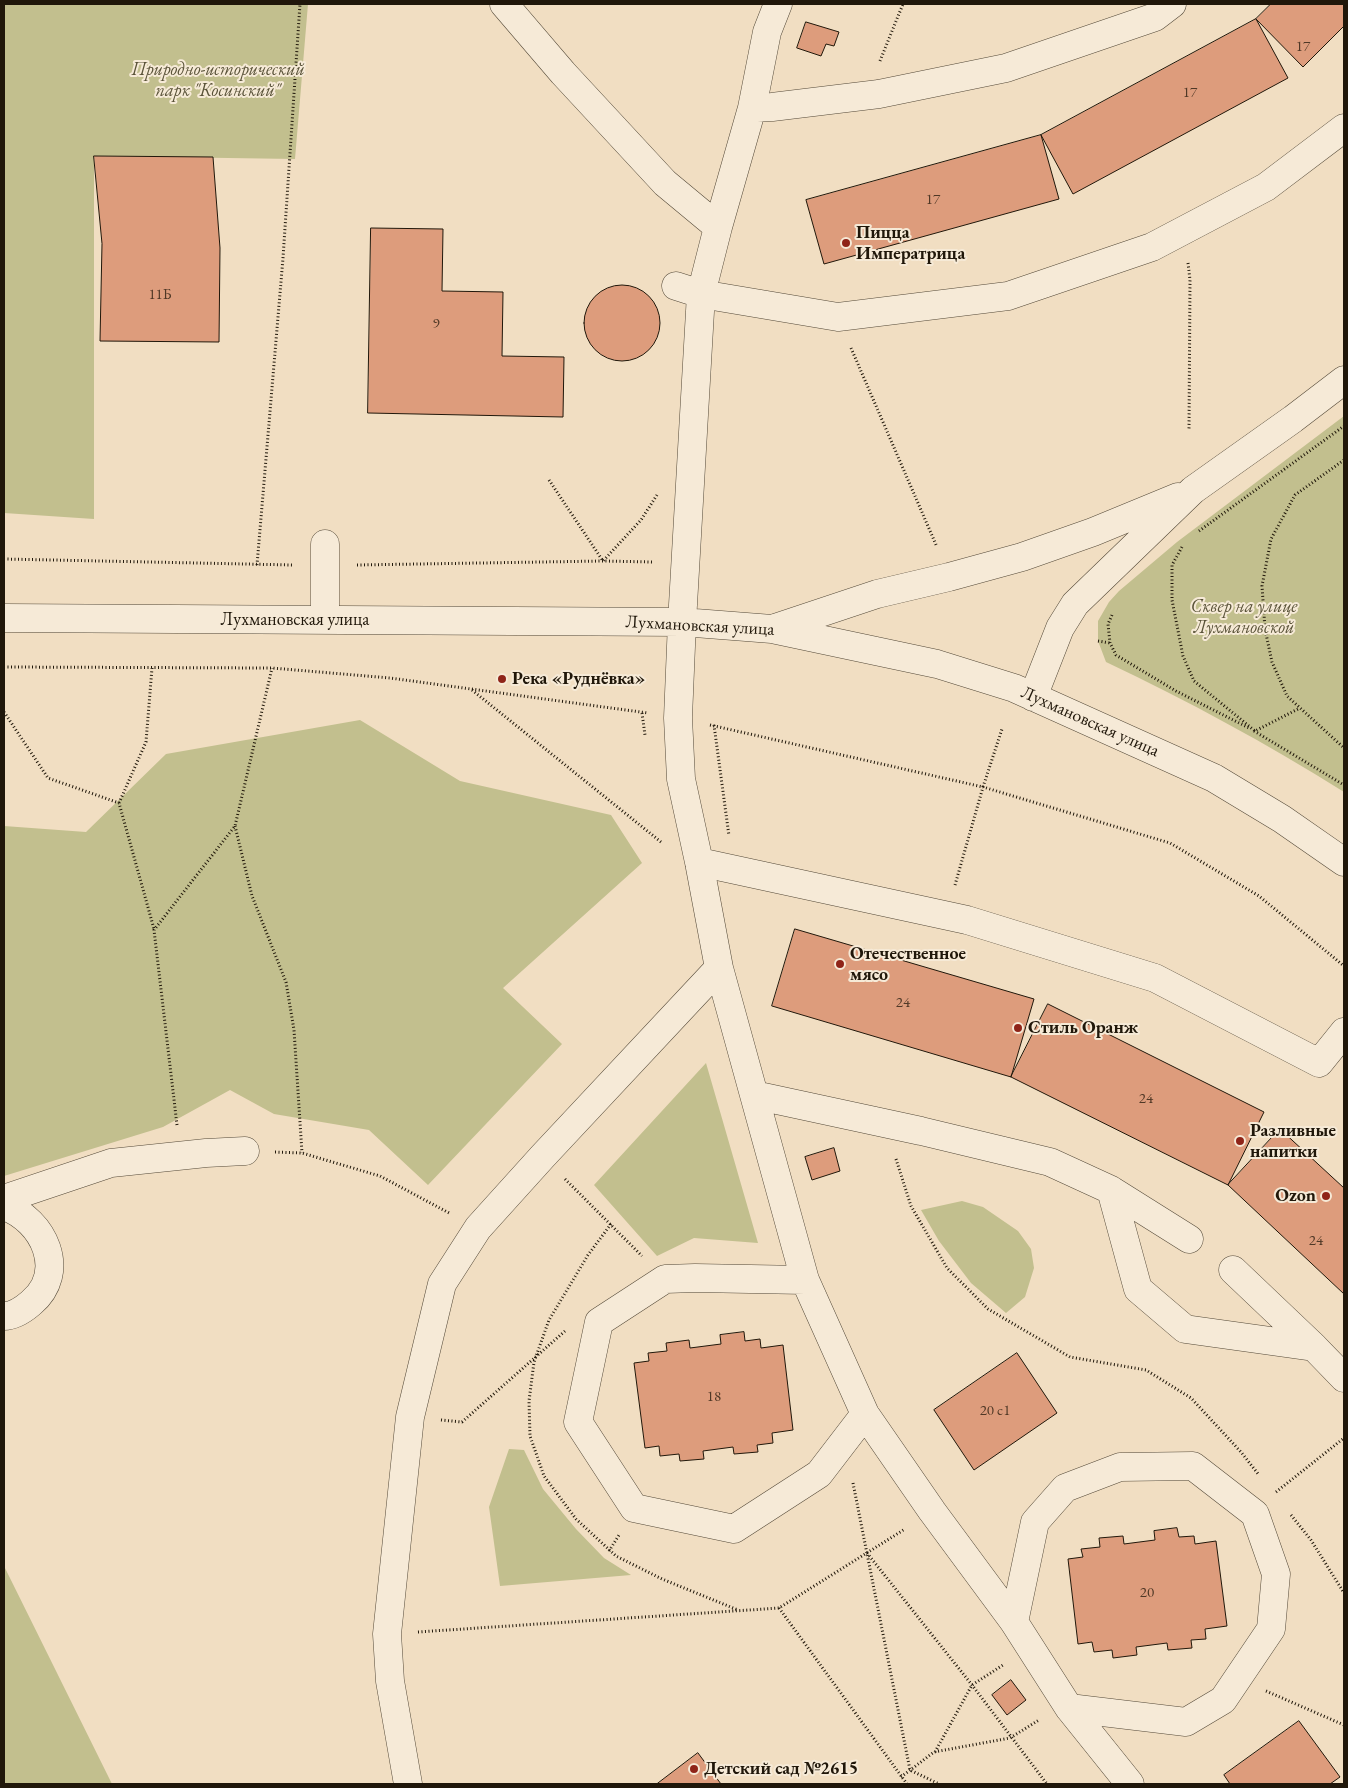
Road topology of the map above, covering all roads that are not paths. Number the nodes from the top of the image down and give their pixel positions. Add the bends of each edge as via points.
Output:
1 (504, 4) edge
2 (778, 4) edge
3 (1172, 4) edge
4 (752, 108) junction
5 (1344, 128) edge
6 (718, 227) junction
7 (689, 290) junction
8 (1344, 380) edge
9 (1193, 490) junction
10 (325, 544) dead end
11 (4, 618) edge
12 (325, 620) junction
13 (682, 622) junction
14 (772, 629) junction
15 (1033, 697) junction
16 (699, 862) junction
17 (1344, 862) edge
18 (719, 968) junction
19 (1344, 1032) edge
20 (754, 1095) junction
21 (245, 1151) road end
22 (1111, 1190) junction
23 (4, 1199) edge
24 (4, 1206) edge
25 (1189, 1239) dead end
26 (1233, 1270) dead end
27 (805, 1280) junction
28 (4, 1316) edge
29 (1314, 1347) junction
30 (1344, 1378) edge
31 (864, 1414) junction
32 (1014, 1622) junction
33 (1068, 1705) junction
34 (408, 1784) edge
35 (1130, 1784) edge

1 - 6 street via 665,183
2 - 4 street via 767,32
3 - 4 street via 1155,17 1006,68 879,94
4 - 6 street
5 - 7 street via 1266,187 1152,247 1008,296 838,317
6 - 7 street
7 - 13 street
8 - 9 street
9 - 14 street via 1093,532 1022,557 877,594
9 - 15 street via 1075,604 1060,628
10 - 12 street
11 - 12 street, Лухмановская улица
12 - 13 street, Лухмановская улица
13 - 14 street, Лухмановская улица
13 - 16 street via 678,718 681,779
14 - 15 street, Лухмановская улица via 937,664
15 - 17 street, Лухмановская улица via 1214,778
16 - 18 street
16 - 19 street via 947,916 1155,978 1318,1064
18 - 20 street
18 - 34 street via 478,1228 442,1284 410,1417 387,1634 390,1681
20 - 22 street via 1050,1162
20 - 27 street
21 - 23 street via 111,1163
22 - 25 street
22 - 29 street via 1138,1289 1185,1328
24 - 28 street via 16,1210 37,1230 46,1246 50,1264 38,1297 24,1309
26 - 29 street
27 - 31 street
27 - 31 street via 665,1279 599,1322 578,1422 634,1508 734,1529 819,1474
29 - 30 street
31 - 32 street
32 - 33 street
32 - 33 street via 1035,1522 1065,1488 1120,1466 1193,1466 1255,1514 1276,1574 1271,1629 1223,1700 1186,1722
33 - 35 street

